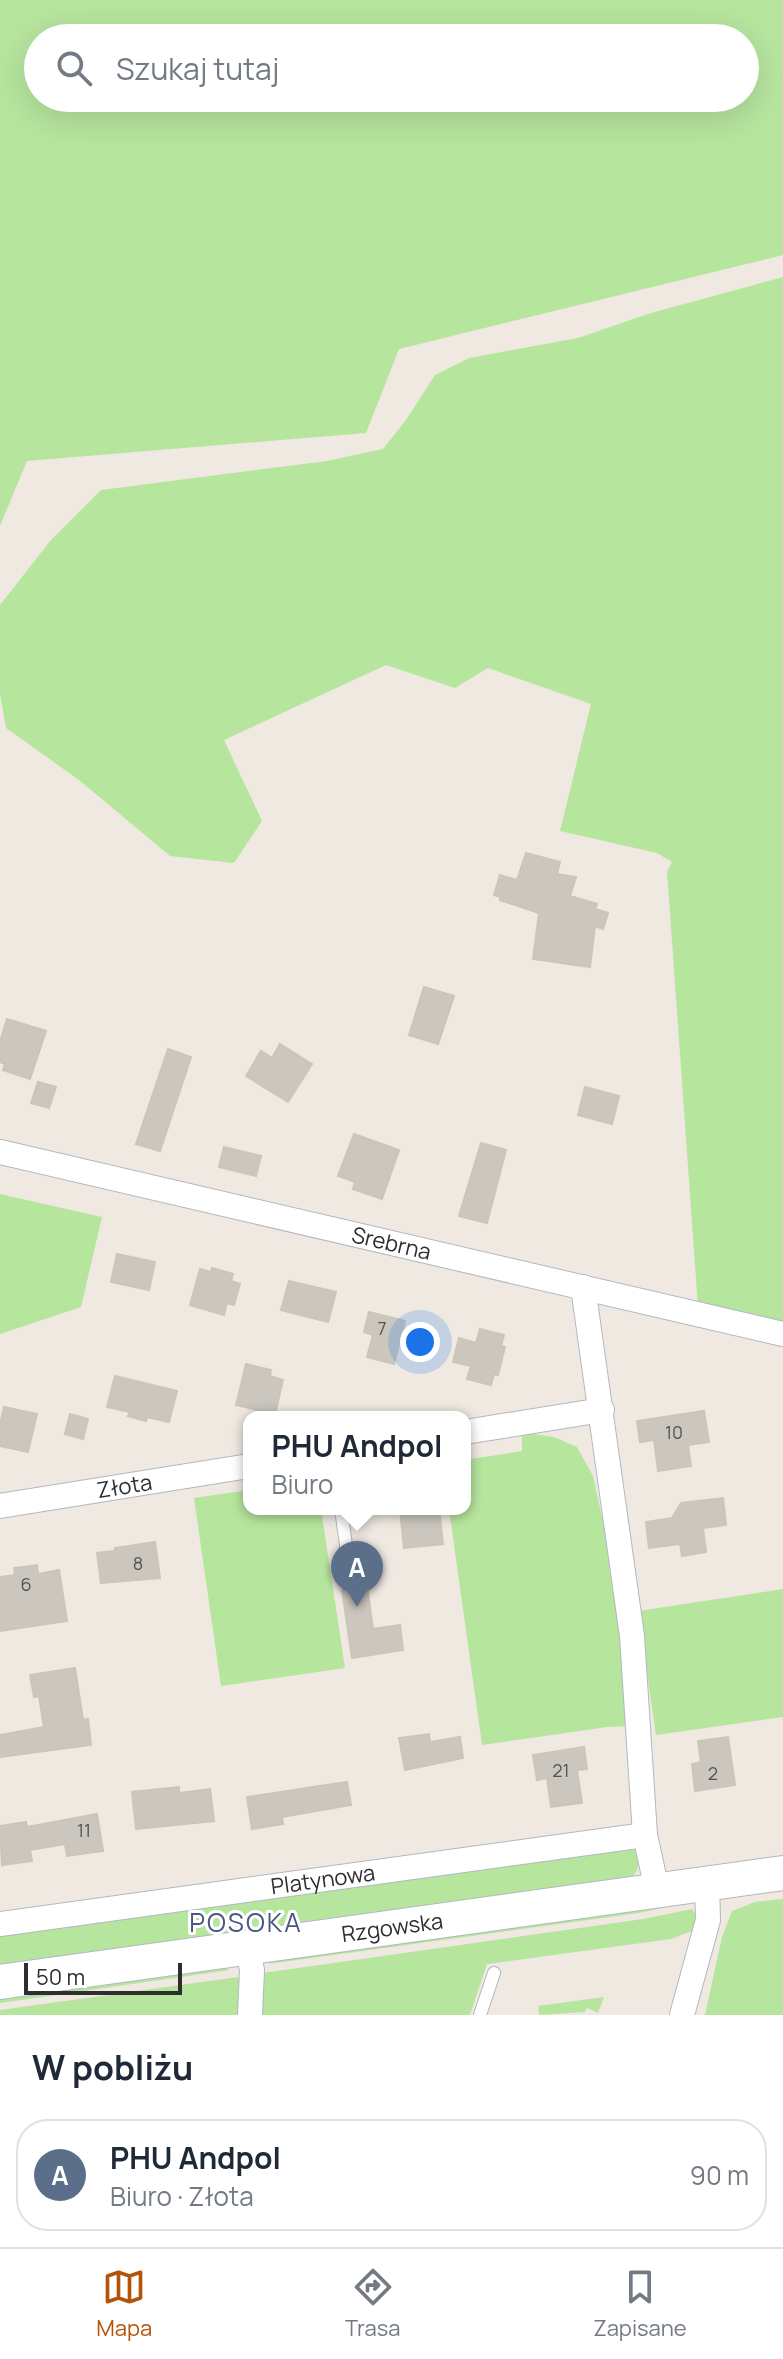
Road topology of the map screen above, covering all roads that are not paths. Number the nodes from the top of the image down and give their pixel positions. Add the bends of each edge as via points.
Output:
1 (0, 1152) edge
2 (583, 1287) junction
3 (783, 1334) edge
4 (602, 1410) junction
5 (471, 1431) edge
6 (243, 1467) edge
7 (0, 1506) edge
8 (342, 1515) edge
9 (348, 1559) dead end
10 (645, 1835) junction
11 (783, 1873) edge
12 (707, 1884) junction
13 (657, 1890) junction
14 (0, 1924) edge
15 (247, 1946) junction
16 (494, 1973) dead end
17 (0, 1982) edge
18 (250, 2015) edge
19 (480, 2015) edge
20 (682, 2015) edge

1 - 2 street, Srebrna
2 - 3 street, Srebrna
2 - 4 street
4 - 5 street
4 - 10 street via 632,1636
6 - 7 street, Złota
8 - 9 lane
10 - 13 street
10 - 14 street, Platynowa
11 - 12 street, Rzgowska
12 - 13 street, Rzgowska
12 - 20 street via 708,1920
13 - 15 street, Rzgowska
15 - 17 street, Rzgowska
15 - 18 street
16 - 19 lane

